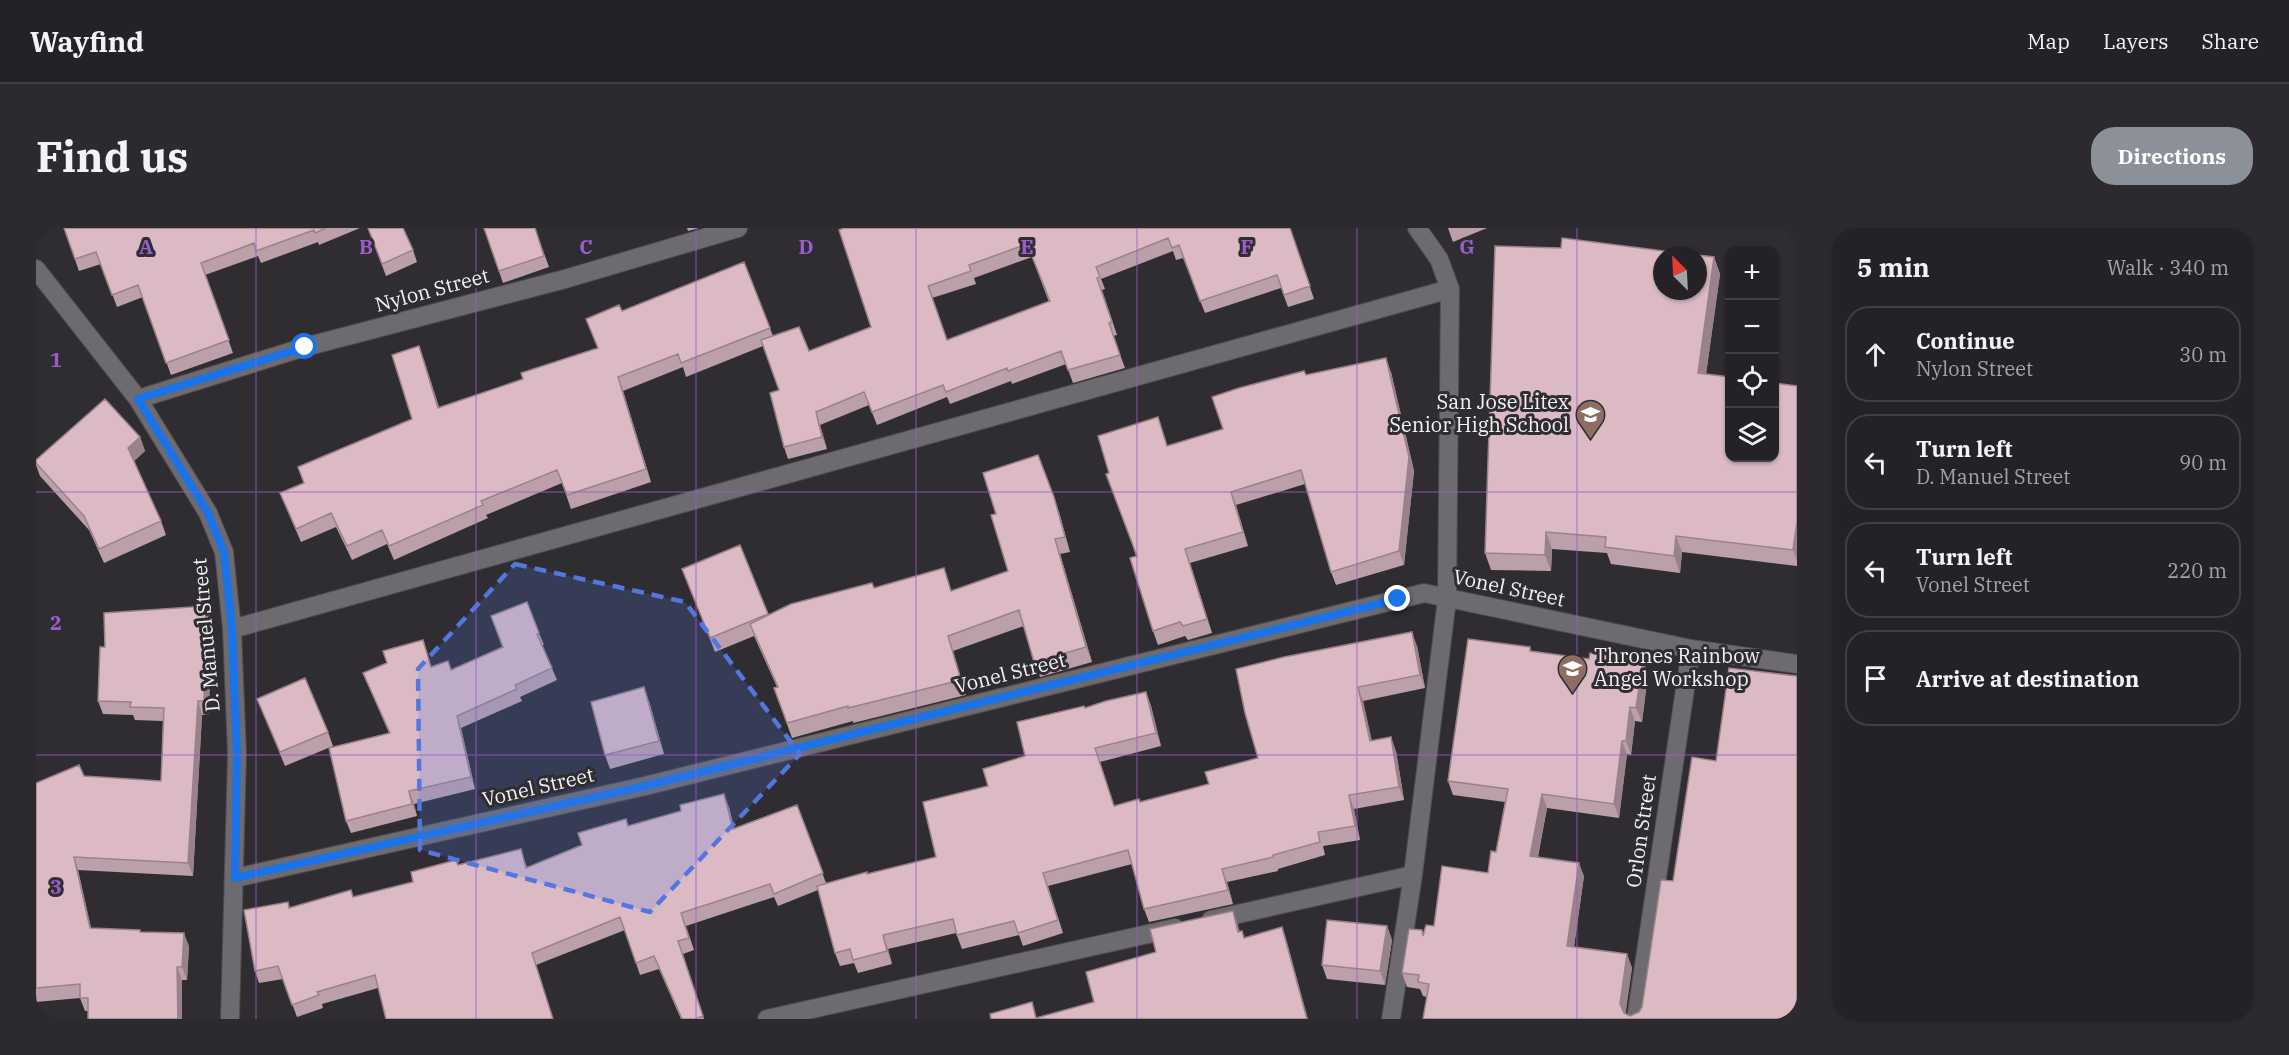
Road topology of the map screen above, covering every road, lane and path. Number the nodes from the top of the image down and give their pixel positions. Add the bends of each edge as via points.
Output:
1 (738, 228) edge
2 (1417, 228) edge
3 (36, 269) edge
4 (1450, 288) junction
5 (138, 399) junction
6 (1448, 599) junction
7 (232, 629) junction
8 (1691, 649) junction
9 (1797, 664) edge
10 (1413, 875) junction
11 (235, 878) junction
12 (230, 1019) edge
13 (767, 1019) edge
14 (1391, 1019) edge
15 (1636, 1019) edge

1 - 5 street, Nylon Street via 565,279 305,347
2 - 4 street via 1439,259
3 - 5 street, D. Manuel Street
4 - 6 street
4 - 7 street
5 - 7 street, D. Manuel Street via 208,513 224,552
6 - 8 street, Vonel Street
6 - 10 street
6 - 11 street, Vonel Street via 1424,593 645,786
7 - 11 street, D. Manuel Street via 237,754
8 - 9 street, Vonel Street
8 - 15 street, Orlon Street
10 - 13 street
10 - 14 street
11 - 12 street, D. Manuel Street

